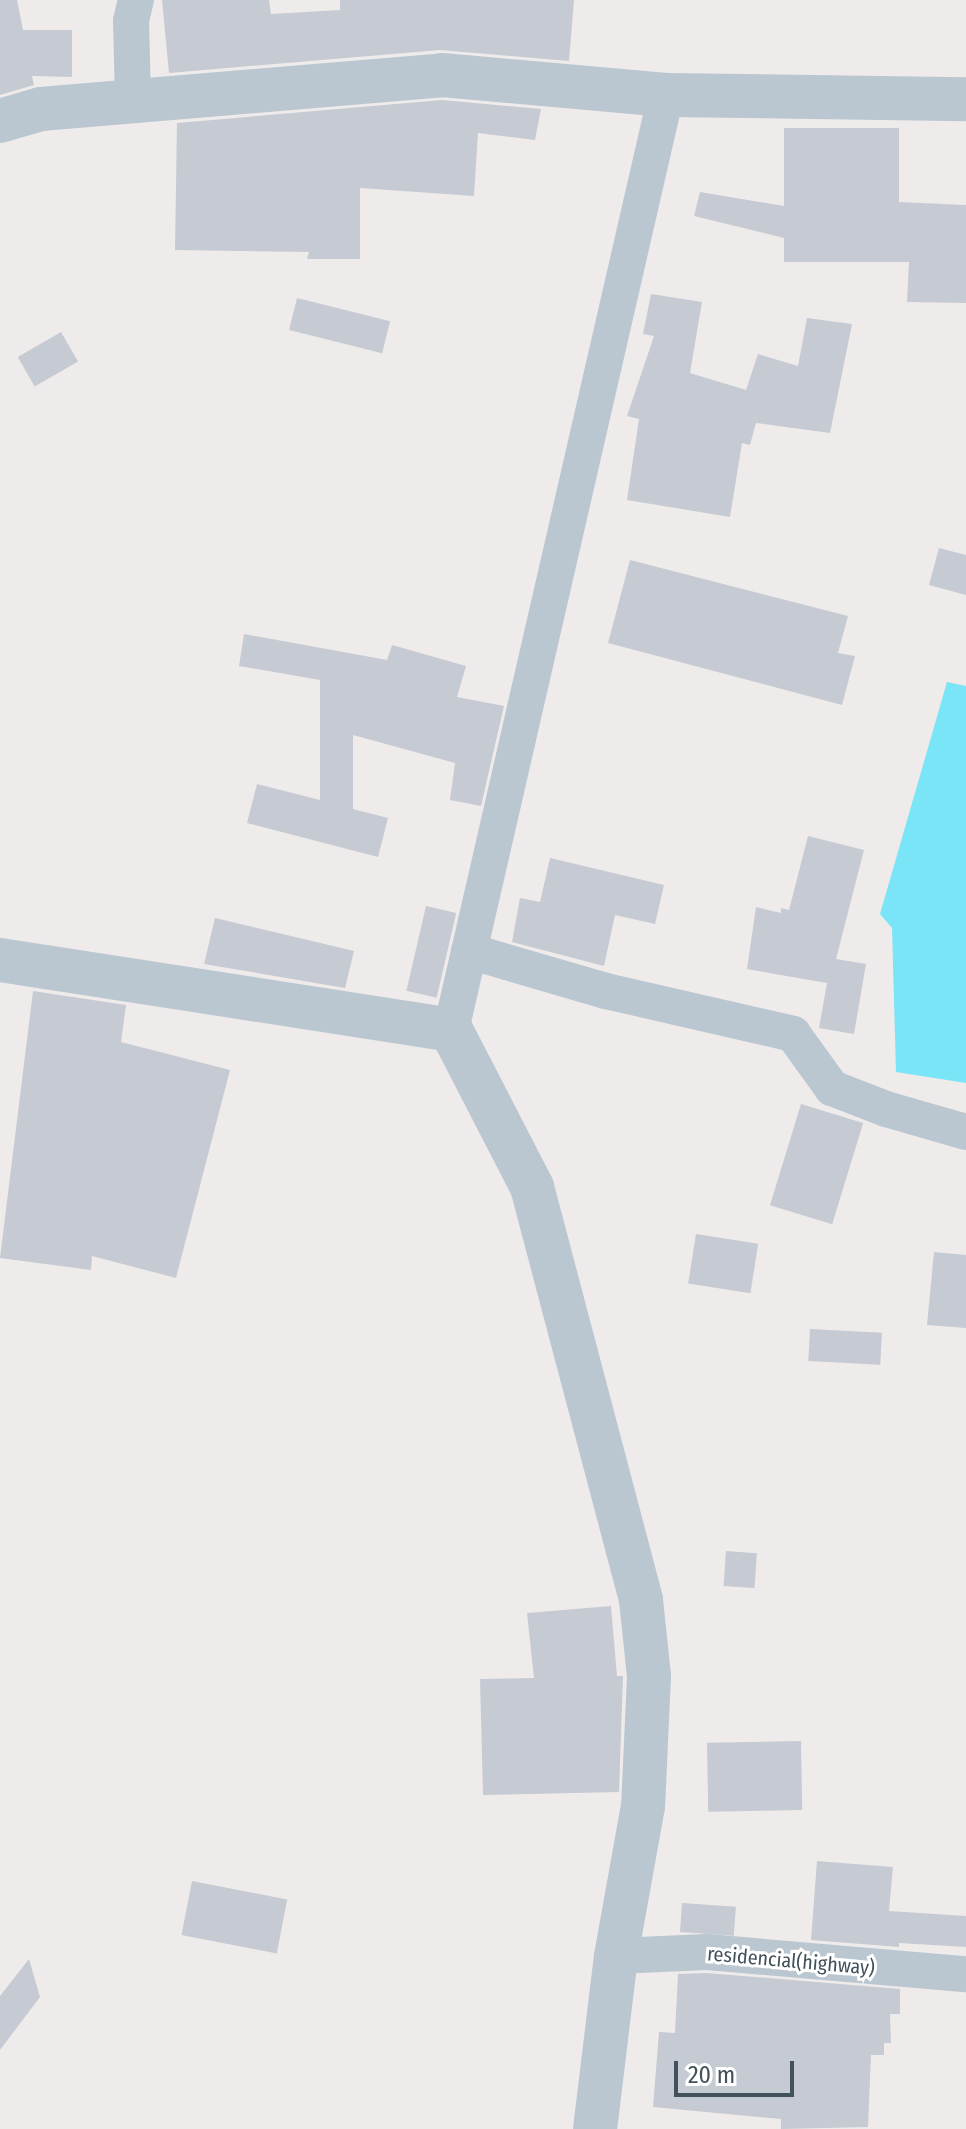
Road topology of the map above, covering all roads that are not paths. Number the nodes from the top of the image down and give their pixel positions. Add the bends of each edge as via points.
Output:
1 (136, 0) edge
2 (666, 95) junction
3 (966, 99) edge
4 (133, 101) junction
5 (0, 121) edge
6 (469, 951) junction
7 (0, 960) edge
8 (451, 1030) junction
9 (966, 1132) edge
10 (616, 1956) junction
11 (966, 1974) edge
12 (595, 2129) edge

1 - 4 street via 131,21
2 - 3 street
2 - 4 street via 442,75
2 - 6 street
4 - 5 street via 41,109
6 - 8 street
6 - 9 street via 606,991 793,1034 832,1088
7 - 8 street
8 - 10 street via 532,1187 641,1600 649,1676 643,1806
10 - 11 street, residencial(highway) via 707,1952
10 - 12 street

